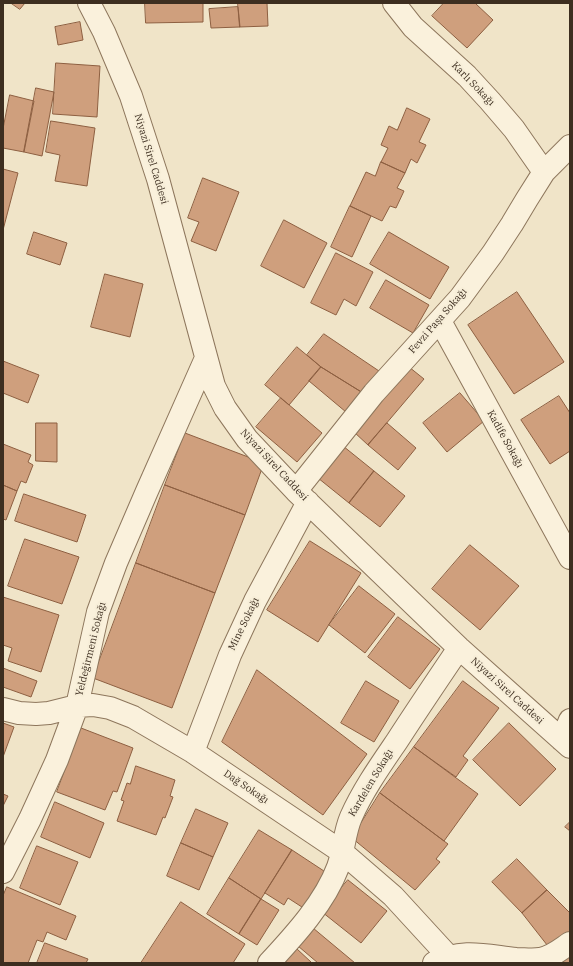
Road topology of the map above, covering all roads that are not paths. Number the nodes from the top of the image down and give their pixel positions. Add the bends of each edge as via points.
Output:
1 (89, 3) edge
2 (394, 3) edge
3 (570, 146) edge
4 (544, 172) junction
5 (440, 321) junction
6 (206, 358) junction
7 (302, 496) junction
8 (570, 558) edge
9 (459, 648) junction
10 (77, 706) junction
11 (3, 709) edge
12 (570, 720) edge
13 (566, 744) edge
14 (193, 752) junction
15 (342, 852) junction
16 (3, 872) edge
17 (570, 943) edge
18 (442, 960) edge
19 (270, 963) edge

1 - 6 street, Niyazi Sirel Caddesi via 131,96 158,179
2 - 4 street, Karlı Sokağı via 413,27 467,76 490,101 514,129
3 - 4 street, Fevzi Paşa Sokağı
4 - 5 street, Fevzi Paşa Sokağı via 493,253
5 - 7 street, Fevzi Paşa Sokağı via 374,393
5 - 8 street, Kadife Sokağı
6 - 7 street, Niyazi Sirel Caddesi via 214,386 225,408 247,439
6 - 10 street, Yeldeğirmeni Sokağı via 116,563 98,612
7 - 9 street, Niyazi Sirel Caddesi
7 - 14 street, Mine Sokağı via 230,654
9 - 13 street, Niyazi Sirel Caddesi
9 - 15 street, Kardelen Sokağı via 368,786 351,817
10 - 11 street, Dağ Sokağı via 36,714
10 - 14 street, Dağ Sokağı via 93,705 116,710
10 - 16 street, Yeldeğirmeni Sokağı via 57,760
12 - 13 street
14 - 15 street, Dağ Sokağı
15 - 18 street, Dağ Sokağı via 393,896
15 - 19 street, Kardelen Sokağı via 329,886 312,913
17 - 18 street via 541,959 462,954

